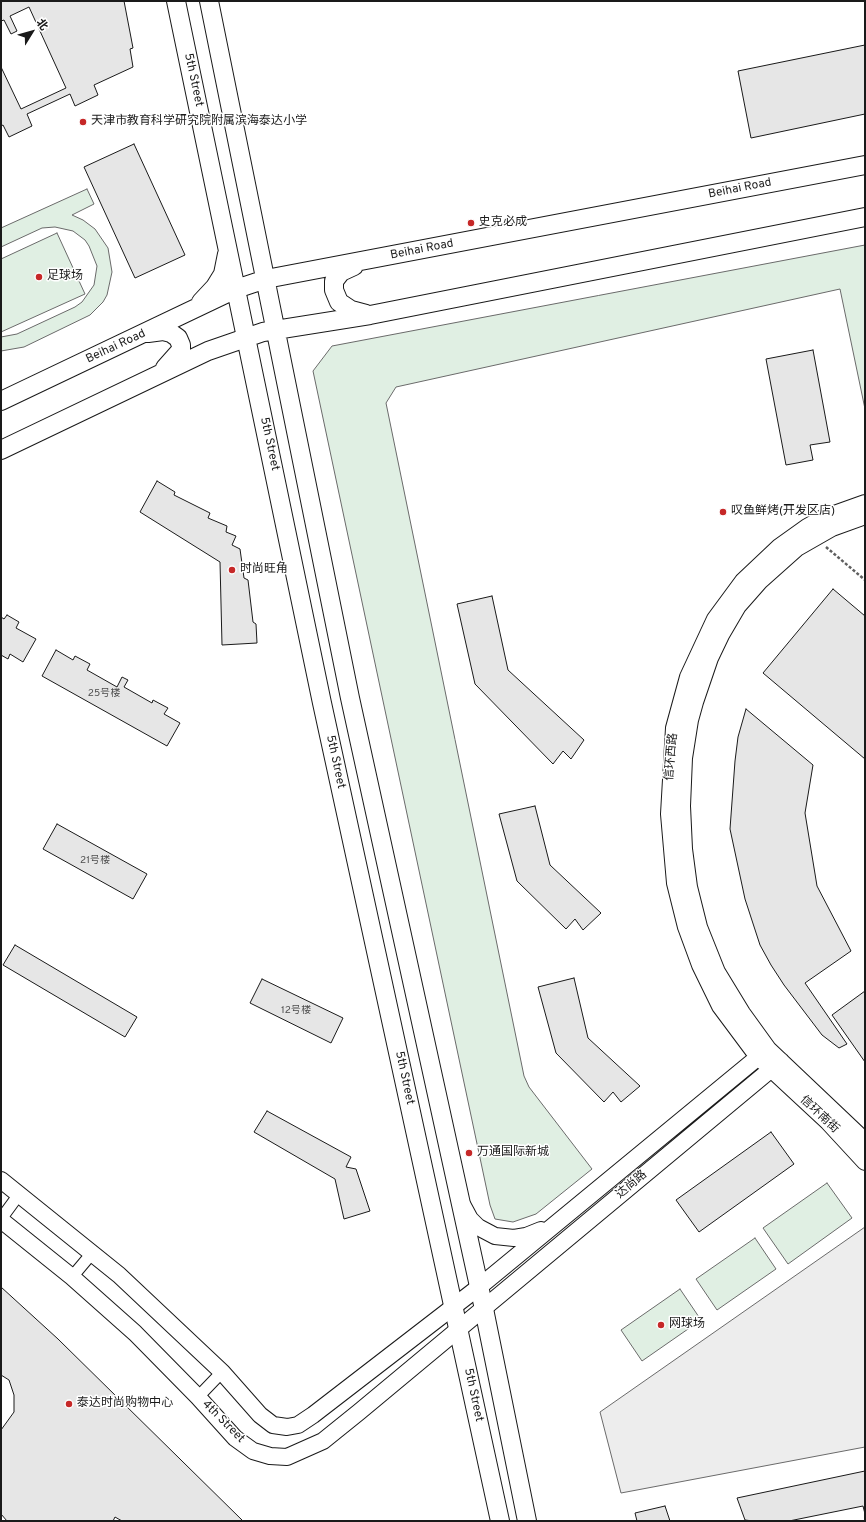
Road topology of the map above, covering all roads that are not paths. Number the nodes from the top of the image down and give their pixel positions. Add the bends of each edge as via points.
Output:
1 (176, 1) edge
2 (209, 1) edge
3 (865, 165) edge
4 (865, 217) edge
5 (256, 232) junction
6 (227, 238) junction
7 (360, 262) junction
8 (317, 269) junction
9 (252, 286) junction
10 (272, 310) junction
11 (191, 311) junction
12 (370, 315) junction
13 (244, 320) junction
14 (329, 321) junction
15 (270, 330) junction
16 (139, 336) junction
17 (208, 351) junction
18 (157, 375) junction
19 (257, 388) junction
20 (1, 401) edge
21 (1, 450) edge
22 (865, 503) edge
23 (865, 516) edge
24 (763, 1053) junction
25 (776, 1066) junction
26 (865, 1141) edge
27 (865, 1162) edge
28 (1, 1180) edge
29 (20, 1193) junction
30 (459, 1196) junction
31 (1, 1220) edge
32 (560, 1220) junction
33 (93, 1252) junction
34 (72, 1277) junction
35 (479, 1287) junction
36 (453, 1306) junction
37 (484, 1309) junction
38 (459, 1329) junction
39 (222, 1372) junction
40 (198, 1397) junction
41 (500, 1521) edge
42 (527, 1521) edge

1 - 6 main road, 5th Street
2 - 5 main road, 5th Street
3 - 7 main road, Beihai Road
4 - 12 main road
5 - 8 main road via 263,250 276,262 292,268
5 - 9 main road, 5th Street
6 - 9 main road, 5th Street
6 - 11 main road via 227,259 223,274 205,299
7 - 8 main road, Beihai Road
7 - 12 main road via 341,272 334,281 334,290 338,302 352,310
8 - 9 main road, Beihai Road
9 - 10 main road, 5th Street
9 - 11 main road, Beihai Road
9 - 13 main road, 5th Street
10 - 14 main road via 302,320
10 - 15 main road, 5th Street
11 - 13 main road via 220,306
11 - 16 main road, Beihai Road
12 - 14 main road
13 - 15 main road
13 - 17 main road via 231,335
13 - 19 main road, 5th Street
14 - 15 main road
15 - 30 main road, 5th Street via 287,381 350,698
16 - 18 main road via 163,331 178,338 181,350
16 - 20 main road, Beihai Road
17 - 18 main road
17 - 19 main road via 226,350 237,354 249,370
18 - 21 main road
19 - 36 main road, 5th Street via 322,704
22 - 24 street, 信环西路 via 823,518 795,534 766,558 732,593 714,619 694,662 674,728 669,789 670,837 675,883 686,927 700,965 720,1006
23 - 24 street, 信环西路 via 832,528 797,548 760,581 738,606 704,672 690,720 684,758 682,806 689,887 699,927 717,972 754,1031
24 - 25 street, 信环西路
24 - 32 street, 达尚路
25 - 26 street, 信环南街
25 - 27 street, 信环南街
25 - 37 street, 达尚路
28 - 29 street
29 - 31 street
29 - 33 street
30 - 32 street via 470,1219 478,1227 495,1236 526,1236
30 - 35 main road
31 - 34 street, 4th Street
32 - 35 street, 达尚路
33 - 34 street
33 - 39 street
34 - 40 street, 4th Street via 135,1333
35 - 36 street
35 - 37 main road
36 - 38 main road, 5th Street
36 - 39 street via 298,1425 273,1425 260,1415
37 - 38 street, 4th Street
37 - 42 main road
38 - 40 street, 4th Street via 323,1441 287,1457 270,1456 254,1451 235,1438
38 - 41 main road, 5th Street
39 - 40 street

